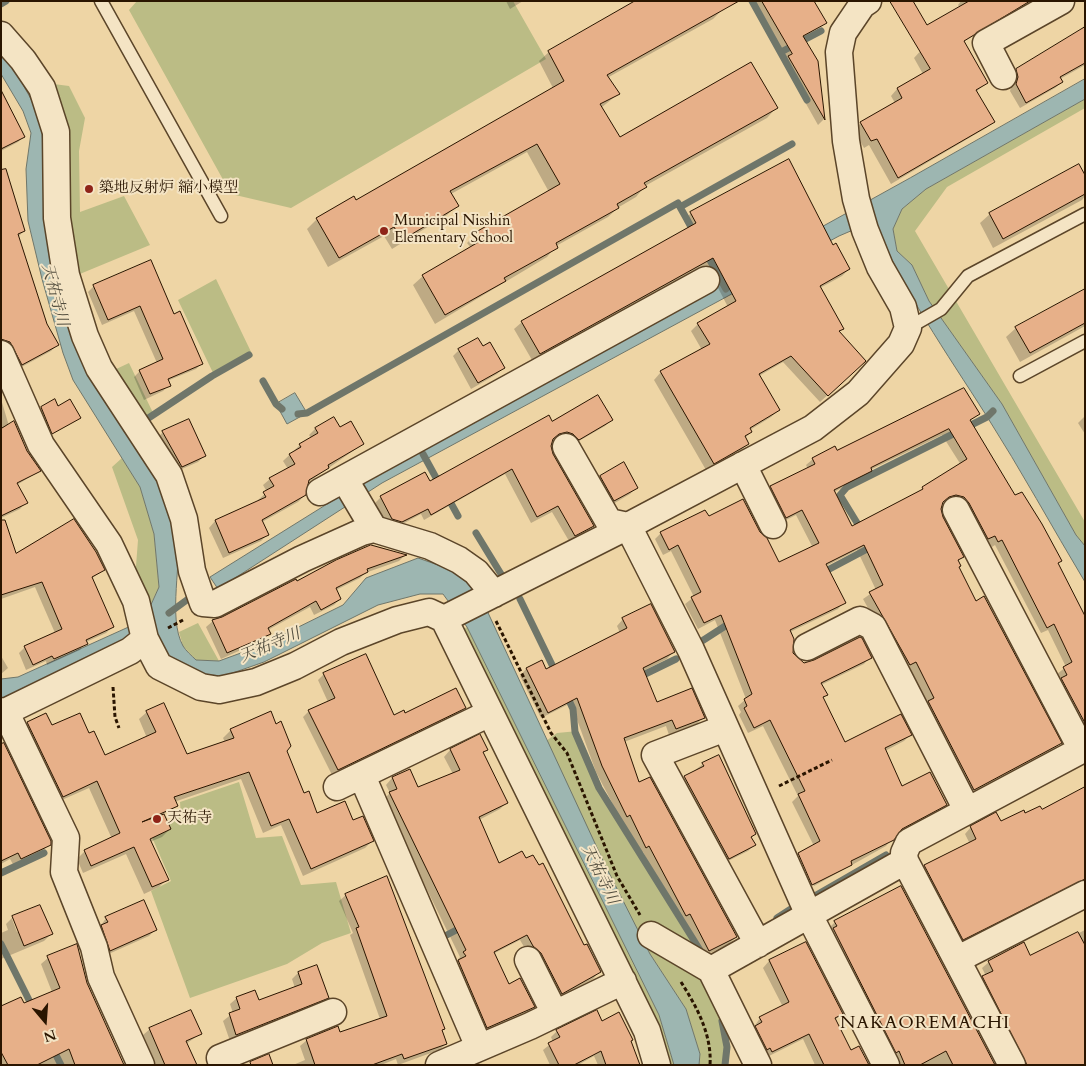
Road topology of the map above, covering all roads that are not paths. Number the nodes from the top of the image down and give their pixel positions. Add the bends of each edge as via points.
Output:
1 (101, 1) edge
2 (868, 1) edge
3 (1061, 1) edge
4 (1, 36) edge
5 (1003, 76) dead end
6 (1085, 214) edge
7 (221, 216) dead end
8 (706, 280) dead end
9 (908, 328) junction
10 (1085, 341) edge
11 (1, 354) edge
12 (1020, 376) dead end
13 (566, 446) dead end
14 (743, 465) junction
15 (345, 480) junction
16 (320, 492) dead end
17 (956, 510) dead end
18 (773, 525) dead end
19 (628, 526) junction
20 (374, 530) junction
21 (490, 596) junction
22 (444, 619) junction
23 (142, 630) junction
24 (807, 647) dead end
25 (3, 712) edge
26 (490, 713) junction
27 (724, 728) junction
28 (1083, 749) edge
29 (362, 776) junction
30 (337, 787) dead end
31 (967, 810) junction
32 (906, 861) junction
33 (1082, 903) edge
34 (809, 915) junction
35 (651, 934) road end
36 (758, 944) junction
37 (958, 959) junction
38 (528, 960) dead end
39 (711, 970) junction
40 (623, 981) junction
41 (333, 1012) dead end
42 (555, 1014) junction
43 (479, 1047) junction
44 (220, 1058) dead end
45 (142, 1065) edge
46 (439, 1065) edge
47 (657, 1065) edge
48 (758, 1065) edge
49 (886, 1065) edge
50 (1012, 1065) edge

1 - 7 lane
2 - 9 street via 843,33 838,52 846,141 865,230 880,267 904,307
3 - 5 street via 986,43
4 - 20 street via 42,88 56,132 56,218 66,275 85,336 99,368 169,475 184,520 192,571 203,603 215,604 302,559 362,532
6 - 9 lane via 968,276 941,309
8 - 15 street
9 - 14 street via 901,344 858,393 813,428
10 - 12 lane
11 - 23 street via 41,445 109,544 136,601
13 - 19 street via 608,522
14 - 18 street
14 - 19 street
15 - 16 street
15 - 20 street
17 - 28 street
19 - 21 street
19 - 27 street via 691,650
20 - 21 street via 430,546 459,560 476,572
21 - 22 street
22 - 23 street via 429,612 397,620 256,682 219,690 201,688 159,666
22 - 26 street
23 - 25 street via 130,651
24 - 31 street via 860,620 874,627
25 - 45 street via 66,838 64,872 94,948 101,977
26 - 29 street
26 - 40 street
27 - 34 street
27 - 36 street via 655,755
28 - 31 street
29 - 30 street
29 - 43 street
31 - 32 street via 909,842 904,853
32 - 34 street
32 - 37 street
33 - 37 street
34 - 36 street
34 - 49 street
35 - 39 street
36 - 39 street
37 - 50 street
38 - 42 street
39 - 48 street
40 - 42 street
40 - 47 street via 647,1031
41 - 44 street
42 - 43 street
43 - 46 street

